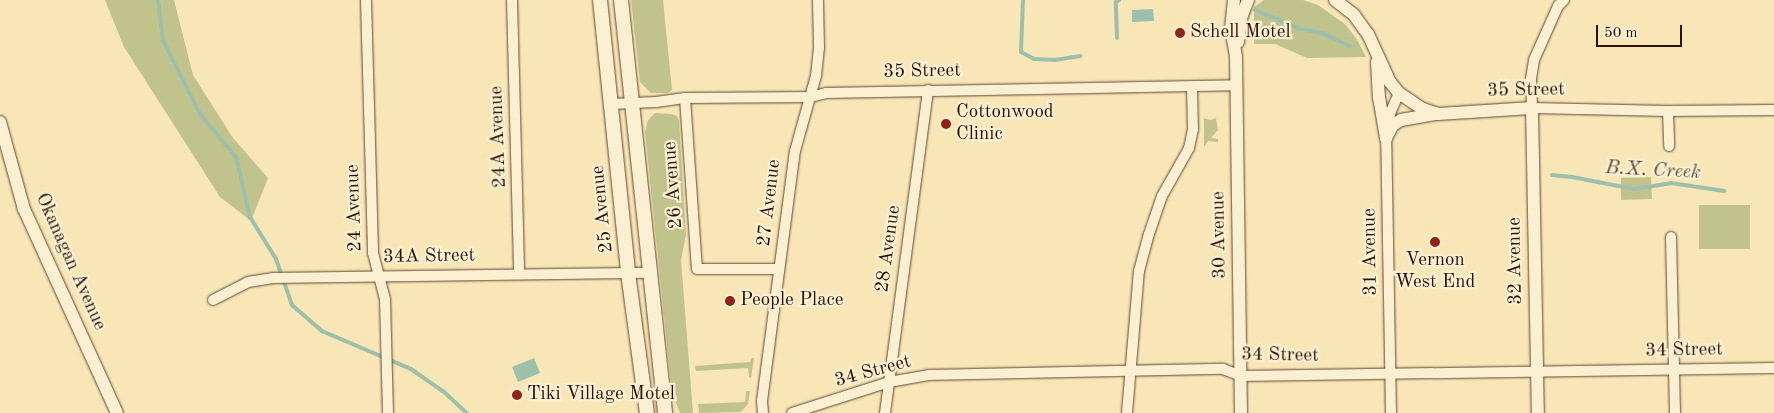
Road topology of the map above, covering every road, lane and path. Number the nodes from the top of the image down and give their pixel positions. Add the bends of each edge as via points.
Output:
1 (366, 0) edge
2 (512, 0) edge
3 (600, 0) edge
4 (621, 0) edge
5 (818, 0) edge
6 (1234, 0) edge
7 (1248, 0) edge
8 (1335, 0) edge
9 (1564, 0) edge
10 (1377, 54) junction
11 (1236, 57) junction
12 (1236, 85) junction
13 (1192, 86) junction
14 (928, 90) junction
15 (1399, 93) junction
16 (811, 97) junction
17 (685, 98) junction
18 (611, 104) junction
19 (632, 104) junction
20 (1532, 108) junction
21 (1774, 110) edge
22 (1668, 111) junction
23 (1438, 114) junction
24 (0, 122) edge
25 (1386, 138) junction
26 (1669, 146) dead end
27 (1671, 237) dead end
28 (779, 269) junction
29 (628, 272) junction
30 (649, 272) junction
31 (519, 273) junction
32 (378, 276) junction
33 (213, 300) dead end
34 (1774, 368) edge
35 (1674, 369) junction
36 (1132, 371) junction
37 (1537, 372) junction
38 (1390, 374) junction
39 (1241, 376) junction
40 (889, 382) junction
41 (663, 396) junction
42 (117, 413) edge
43 (388, 413) edge
44 (647, 413) edge
45 (665, 413) edge
46 (671, 413) edge
47 (763, 413) edge
48 (792, 413) edge
49 (885, 413) edge
50 (1128, 413) edge
51 (1241, 413) edge
52 (1391, 413) edge
53 (1538, 413) edge
54 (1675, 413) edge

1 - 32 street, 24 Avenue via 373,253
2 - 31 street, 24A Avenue
3 - 18 main road, 25 Avenue
4 - 19 main road, 25 Avenue
5 - 16 street, 27 Avenue via 819,48
6 - 11 street, 30 Avenue via 1232,28
7 - 11 street, 30 Avenue via 1242,15
8 - 10 street, 35 Street via 1354,15
9 - 20 street via 1558,6 1534,60
10 - 15 street, 35 Street
10 - 25 street via 1379,97
11 - 12 street, 30 Avenue
12 - 13 street, 35 Street
12 - 39 street, 30 Avenue
13 - 14 street, 35 Street
13 - 36 street via 1193,129 1189,148 1162,196 1140,271
14 - 16 street, 35 Street via 826,93
14 - 40 street, 28 Avenue
15 - 23 street, 35 Street via 1423,109
15 - 25 street, 31 Avenue
16 - 17 street, 35 Street
16 - 28 street, 27 Avenue via 794,151
17 - 19 street, 35 Street
17 - 28 street, 26 Avenue via 697,269
18 - 19 street, 35 Street
18 - 29 main road, 25 Avenue
19 - 30 main road, 25 Avenue
20 - 22 street, 35 Street
20 - 23 street, 35 Street
20 - 37 street, 32 Avenue
21 - 22 street, 35 Street
22 - 26 street
23 - 25 street via 1401,120 1393,125
24 - 42 street, Okanagan Avenue via 24,209
25 - 38 street, 31 Avenue
27 - 35 street
28 - 47 street, 27 Avenue
29 - 30 street, 34A Street
29 - 31 street, 34A Street
29 - 44 main road, 25 Avenue
30 - 41 main road, 25 Avenue
31 - 32 street, 34A Street
32 - 33 street, 34A Street via 272,278 248,282
32 - 43 street, 24 Avenue via 385,299
34 - 35 street, 34 Street
35 - 37 street, 34 Street
35 - 54 street
36 - 39 street, 34 Street via 1223,370
36 - 40 street, 34 Street via 928,376
36 - 50 street
37 - 38 street, 34 Street
37 - 53 street, 32 Avenue
38 - 39 street, 34 Street
38 - 52 street, 31 Avenue
39 - 51 street, 30 Avenue
40 - 48 street, 34 Street
40 - 49 street, 28 Avenue
41 - 45 main road, 25 Avenue
41 - 46 main road

